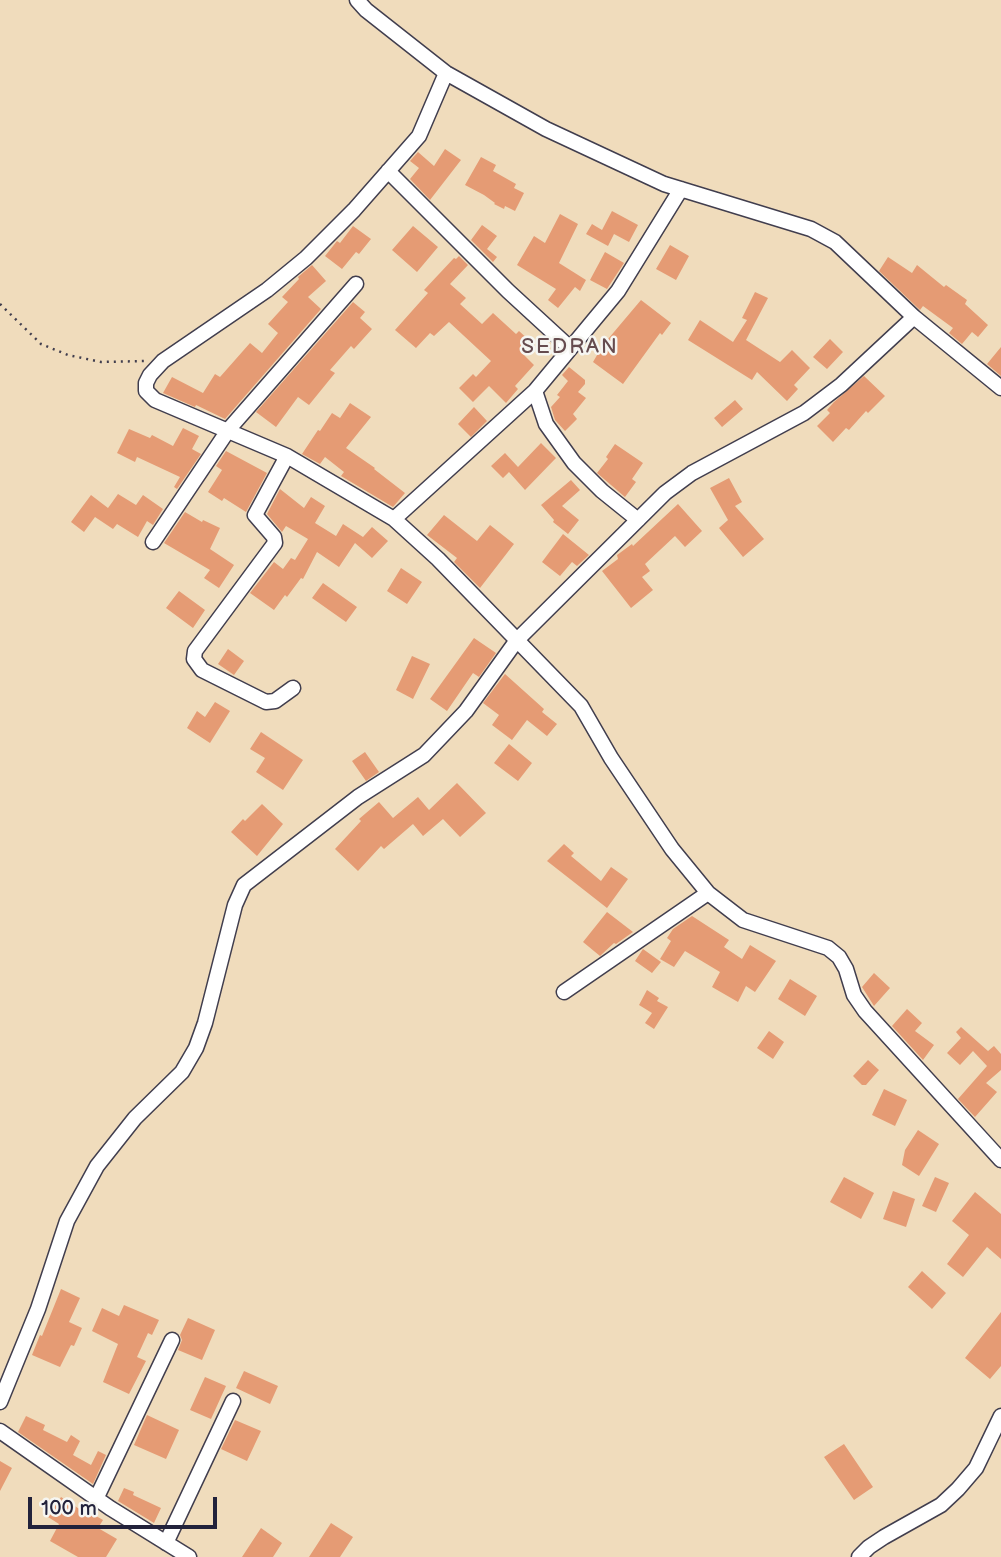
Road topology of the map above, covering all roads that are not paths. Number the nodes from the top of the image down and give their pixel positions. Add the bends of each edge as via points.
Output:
1 (356, 0) edge
2 (446, 73) junction
3 (388, 171) junction
4 (681, 189) junction
5 (356, 284) dead end
6 (914, 317) junction
7 (570, 348) junction
8 (1001, 388) edge
9 (534, 391) junction
10 (229, 429) junction
11 (287, 456) junction
12 (394, 519) junction
13 (638, 520) junction
14 (153, 542) dead end
15 (517, 640) junction
16 (293, 688) dead end
17 (708, 893) junction
18 (564, 992) dead end
19 (1001, 1160) edge
20 (172, 1340) dead end
21 (233, 1401) dead end
22 (0, 1402) edge
23 (1001, 1416) edge
24 (0, 1431) edge
25 (96, 1499) junction
26 (166, 1543) junction
27 (189, 1557) edge
28 (859, 1557) edge

1 - 2 street
2 - 3 street via 419,136
2 - 4 street via 546,129
3 - 7 street
3 - 10 street via 306,258 232,316 163,361 146,383 155,400
4 - 6 street via 811,229 835,242
4 - 7 street via 618,291
5 - 10 street
6 - 8 street
6 - 13 street via 804,413 692,474
7 - 9 street
9 - 12 street
9 - 13 street via 546,424 575,463
10 - 11 street
10 - 14 street
11 - 12 street
11 - 16 street via 255,515 275,543 195,651 194,659 202,670 266,702
12 - 15 street
13 - 15 street
15 - 17 street via 581,706 672,849
15 - 22 street via 466,711 424,755 358,797 244,885 196,1048 182,1072 135,1118 97,1166 67,1221
17 - 18 street
17 - 19 street via 743,920 828,948 839,957 865,1011
20 - 25 street
21 - 26 street
23 - 28 street via 976,1468 958,1489 941,1505 884,1537
24 - 25 street
25 - 26 street
26 - 27 street

